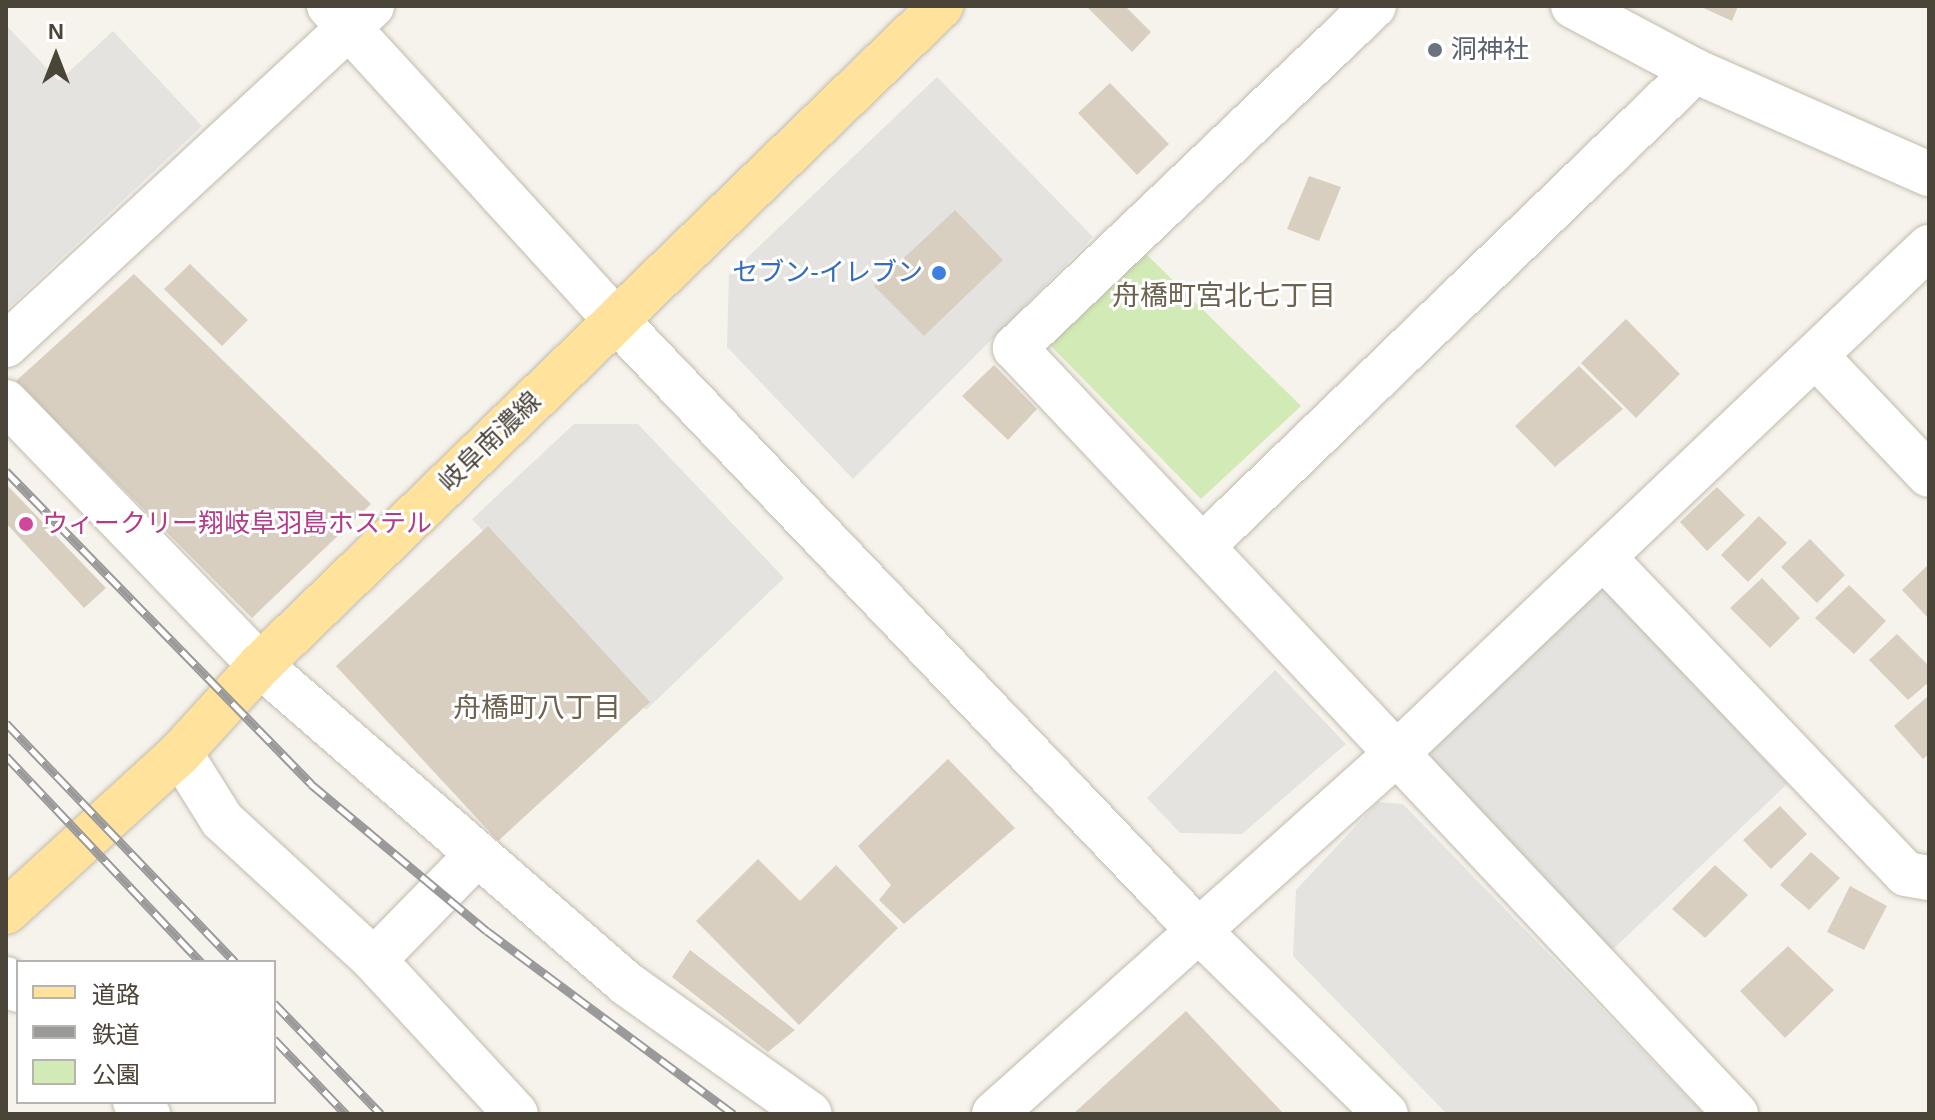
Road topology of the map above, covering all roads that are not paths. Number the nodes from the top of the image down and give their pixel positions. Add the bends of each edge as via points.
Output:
1 (941, 6) edge
2 (1374, 6) edge
3 (1597, 11) edge
4 (350, 13) edge
5 (1695, 71) junction
6 (1929, 174) edge
7 (1929, 247) edge
8 (616, 320) junction
9 (6, 345) edge
10 (1816, 356) junction
11 (6, 402) edge
12 (1929, 475) edge
13 (1203, 546) junction
14 (1605, 559) junction
15 (260, 665) junction
16 (180, 753) junction
17 (1397, 753) junction
18 (477, 855) junction
19 (1929, 878) edge
20 (6, 912) edge
21 (1198, 930) junction
22 (374, 960) junction
23 (516, 1114) edge
24 (810, 1114) edge
25 (994, 1114) edge
26 (1386, 1114) edge
27 (1736, 1114) edge

1 - 8 main road, 岐阜南濃線
2 - 13 street via 1015,348
3 - 5 street
4 - 8 street
4 - 9 street
5 - 6 street
5 - 13 street
7 - 10 street
8 - 15 main road, 岐阜南濃線
8 - 21 street
10 - 12 street
10 - 14 street
11 - 15 street
13 - 17 street
14 - 17 street
14 - 19 street via 1906,874
15 - 16 main road, 岐阜南濃線
15 - 18 street
16 - 20 main road, 岐阜南濃線
16 - 22 street via 222,820
17 - 21 street
17 - 27 street
18 - 22 street
18 - 24 street via 627,984
21 - 25 street
21 - 26 street
22 - 23 street

